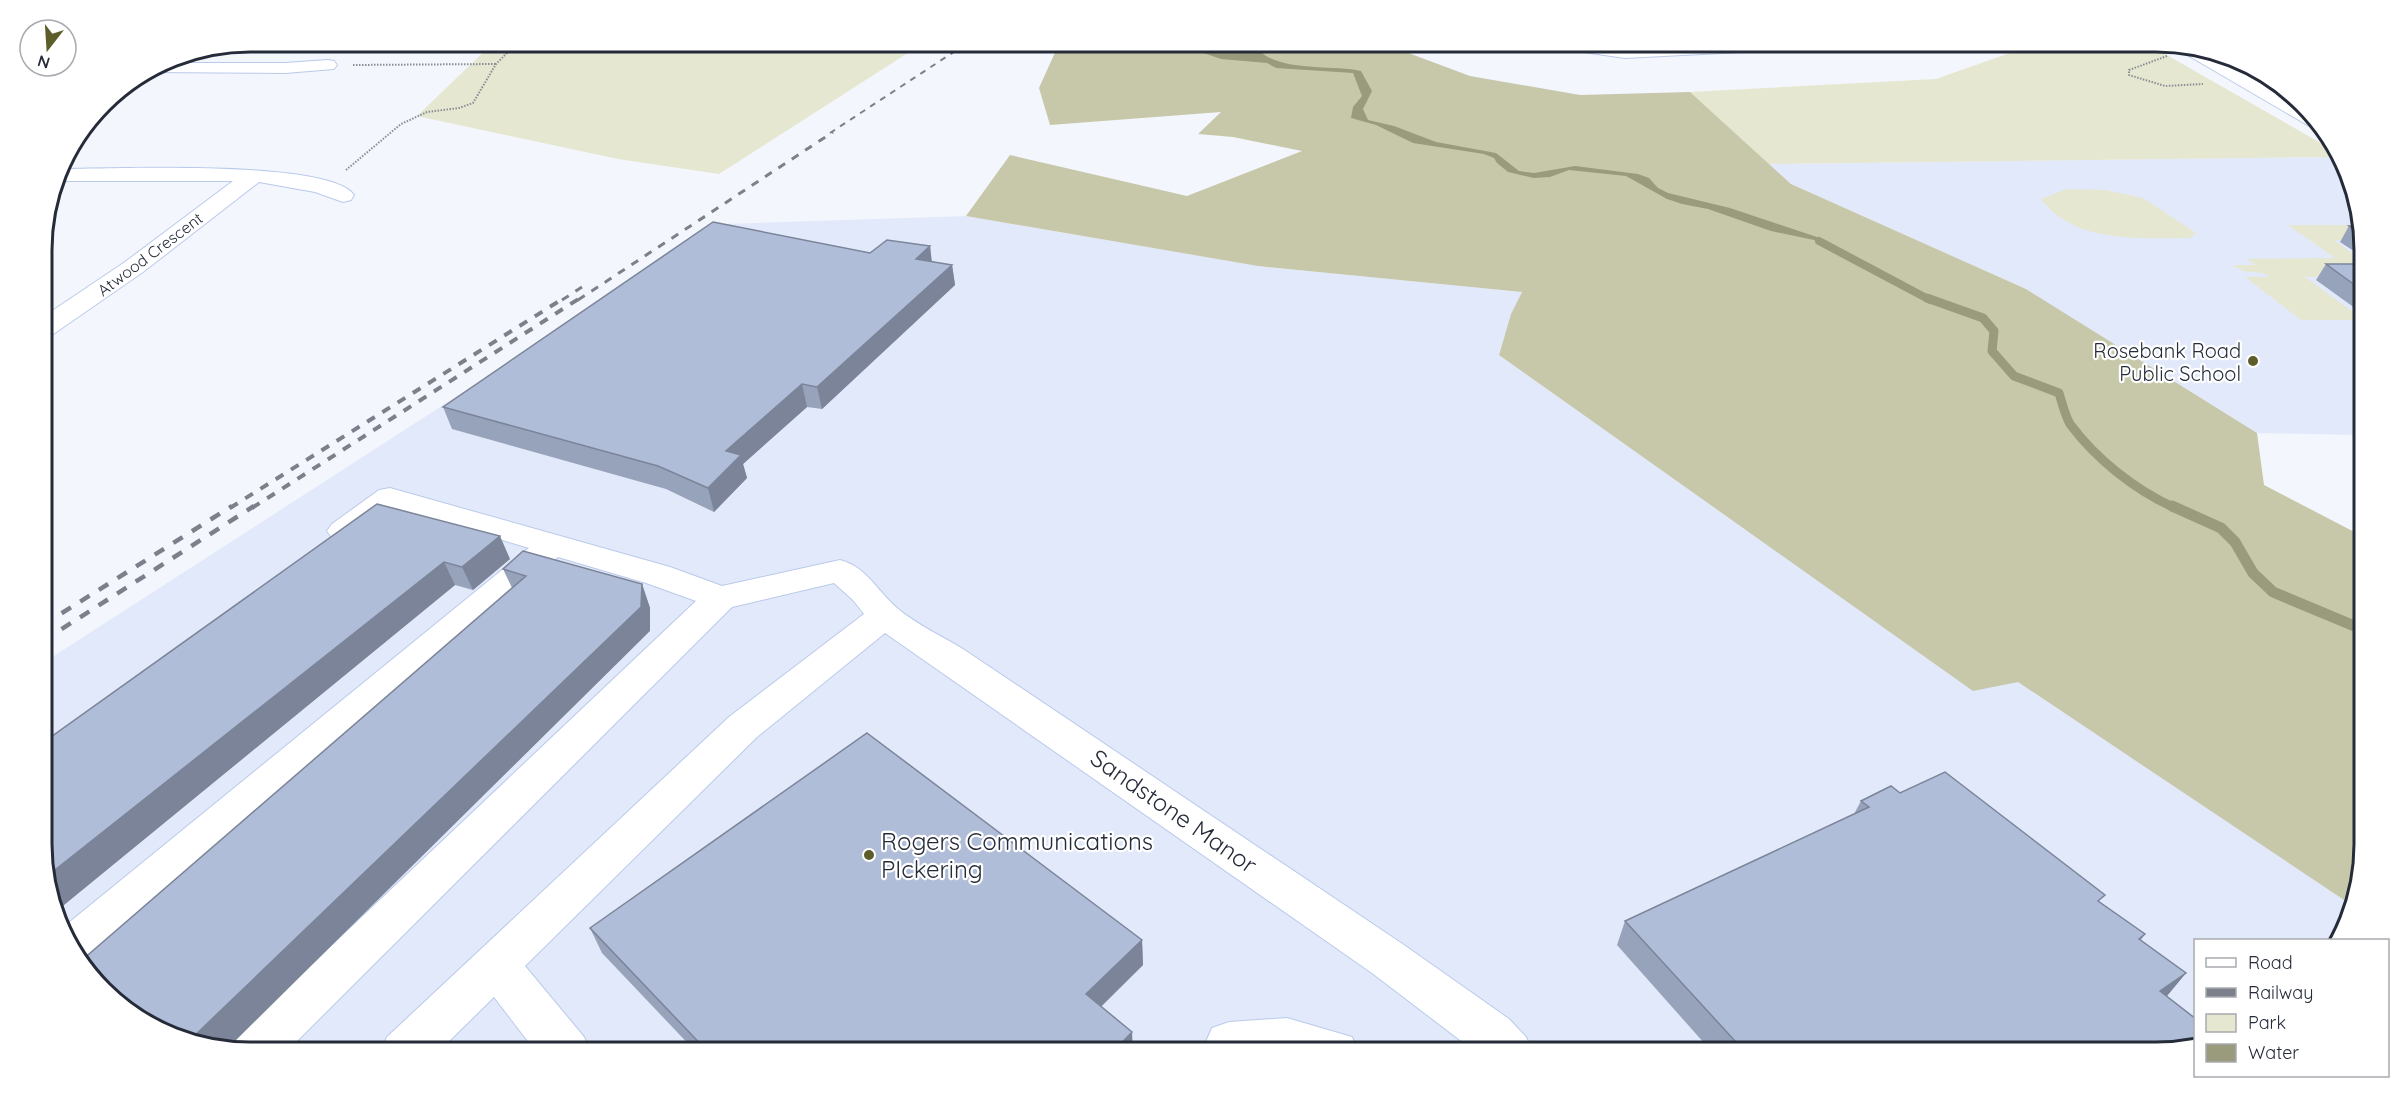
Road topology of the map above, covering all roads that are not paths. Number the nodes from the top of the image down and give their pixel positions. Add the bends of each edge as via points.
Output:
1 (1618, 52) edge
2 (1640, 52) edge
3 (2187, 55) edge
4 (328, 65) road end
5 (175, 68) edge
6 (2301, 114) edge
7 (68, 175) edge
8 (255, 175) junction
9 (343, 195) dead end
10 (53, 314) edge
11 (69, 314) junction
12 (53, 323) edge
13 (554, 545) junction
14 (313, 553) edge
15 (720, 598) junction
16 (884, 616) junction
17 (78, 942) edge
18 (496, 964) junction
19 (263, 1042) edge
20 (416, 1042) edge
21 (551, 1042) edge
22 (1258, 1042) edge
23 (1294, 1042) edge
24 (1486, 1042) edge

1 - 2 street
3 - 6 street
4 - 5 street
7 - 8 street
8 - 9 street via 320,186
8 - 11 street, Atwood Crescent
10 - 11 street
11 - 12 street, Atwood Crescent
13 - 14 street via 390,497
13 - 15 street via 658,575
13 - 17 street
15 - 16 street, Sandstone Manor via 840,571 865,592
15 - 19 street
16 - 18 street via 743,727
16 - 24 street, Sandstone Manor via 1388,959
18 - 20 street
18 - 21 street
22 - 23 street

